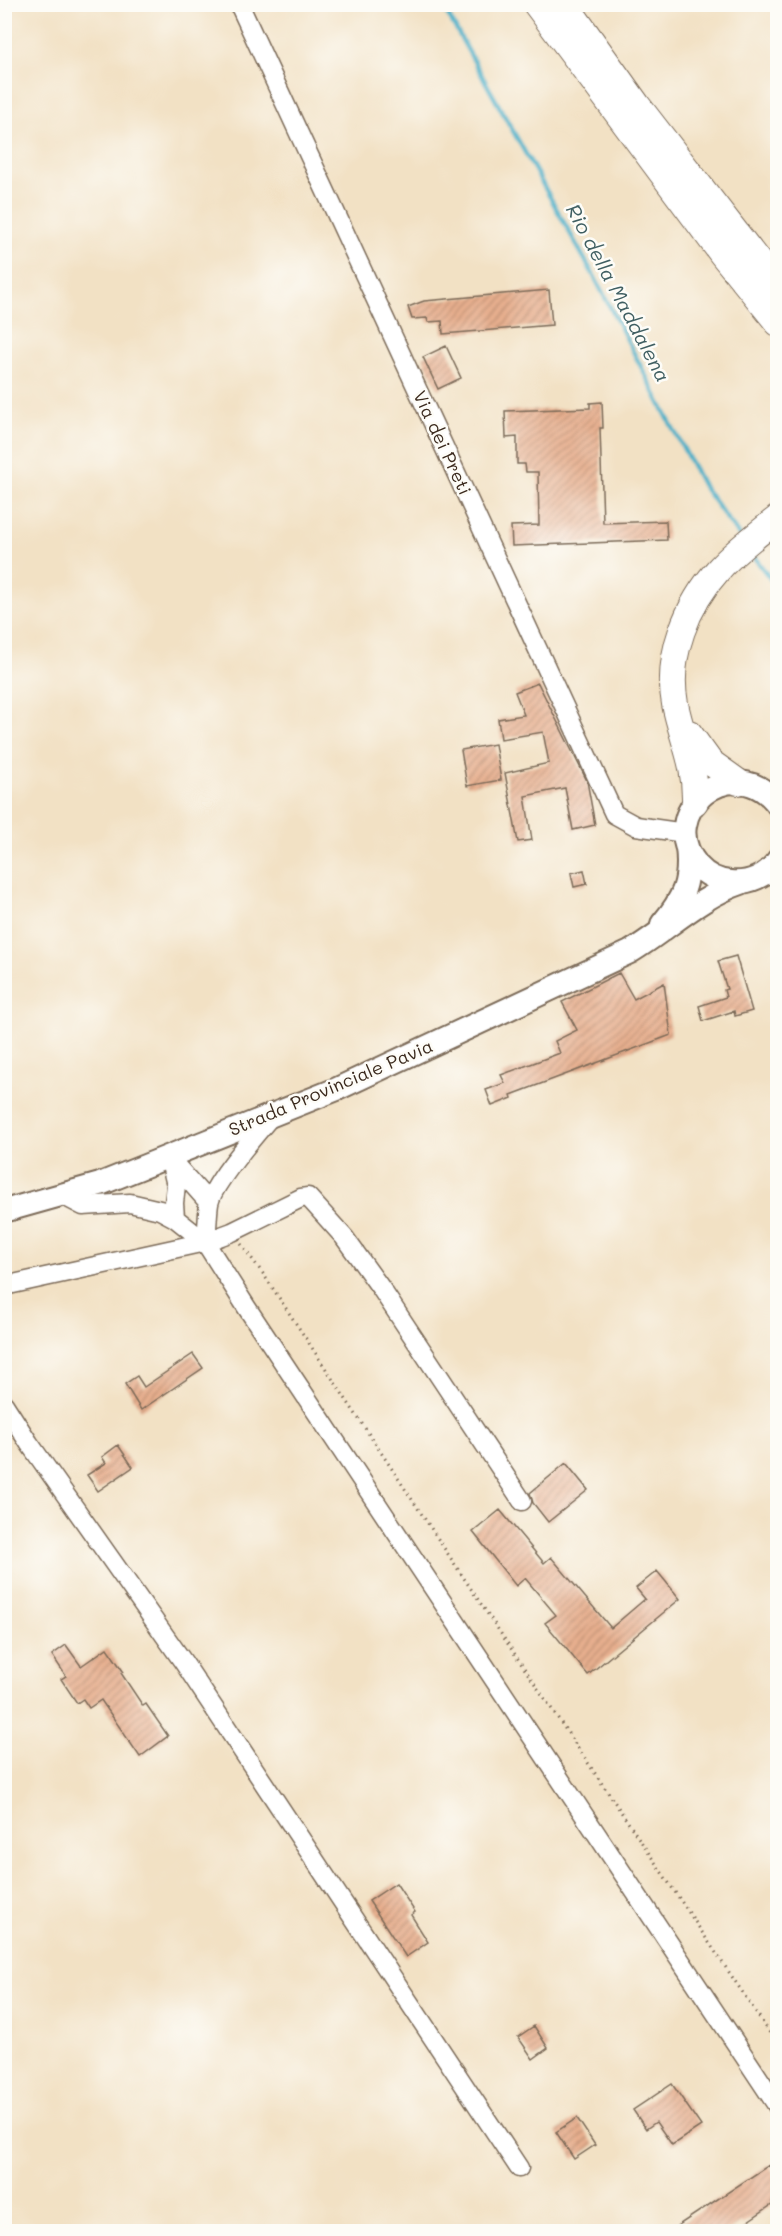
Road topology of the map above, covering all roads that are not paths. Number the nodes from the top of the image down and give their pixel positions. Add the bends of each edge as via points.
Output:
1 (239, 4) edge
2 (536, 4) edge
3 (565, 4) edge
4 (722, 254) junction
5 (777, 287) edge
6 (777, 323) edge
7 (777, 344) edge
8 (777, 518) edge
9 (675, 703) junction
10 (738, 782) junction
11 (695, 802) junction
12 (777, 804) edge
13 (686, 840) junction
14 (776, 863) edge
15 (741, 883) junction
16 (648, 941) junction
17 (272, 1115) junction
18 (169, 1157) junction
19 (62, 1195) junction
20 (209, 1203) junction
21 (4, 1211) edge
22 (175, 1218) junction
23 (205, 1242) junction
24 (4, 1286) edge
25 (4, 1404) edge
26 (522, 1502) dead end
27 (777, 2107) edge
28 (519, 2169) dead end

1 - 13 street, Via dei Preti via 614,814 636,826
2 - 4 highway
3 - 5 highway
4 - 6 highway
4 - 7 highway via 730,284
8 - 9 highway via 720,567 700,591 678,643 673,669
9 - 10 highway via 701,752
9 - 11 highway via 691,759
10 - 11 main road via 721,783
10 - 12 main road via 753,784
11 - 13 main road, Strada Provinciale Pavia via 687,816
13 - 15 main road via 693,860 703,871 720,880
13 - 16 main road, Strada Provinciale Pavia via 689,867 684,891
14 - 15 main road, Strada Provinciale Pavia via 765,874
15 - 16 main road, Strada Provinciale Pavia via 708,897
16 - 17 main road, Strada Provinciale Pavia via 348,1084
17 - 18 main road, Strada Provinciale Pavia
17 - 20 street via 229,1169
18 - 19 main road, Strada Provinciale Pavia
18 - 20 street
18 - 22 street via 176,1185
19 - 21 main road, Strada Provinciale Pavia
19 - 22 street via 83,1206 130,1203
20 - 23 street
22 - 23 street
23 - 24 street
23 - 26 street via 301,1198 313,1200 380,1287
23 - 27 street
25 - 28 street via 184,1663

